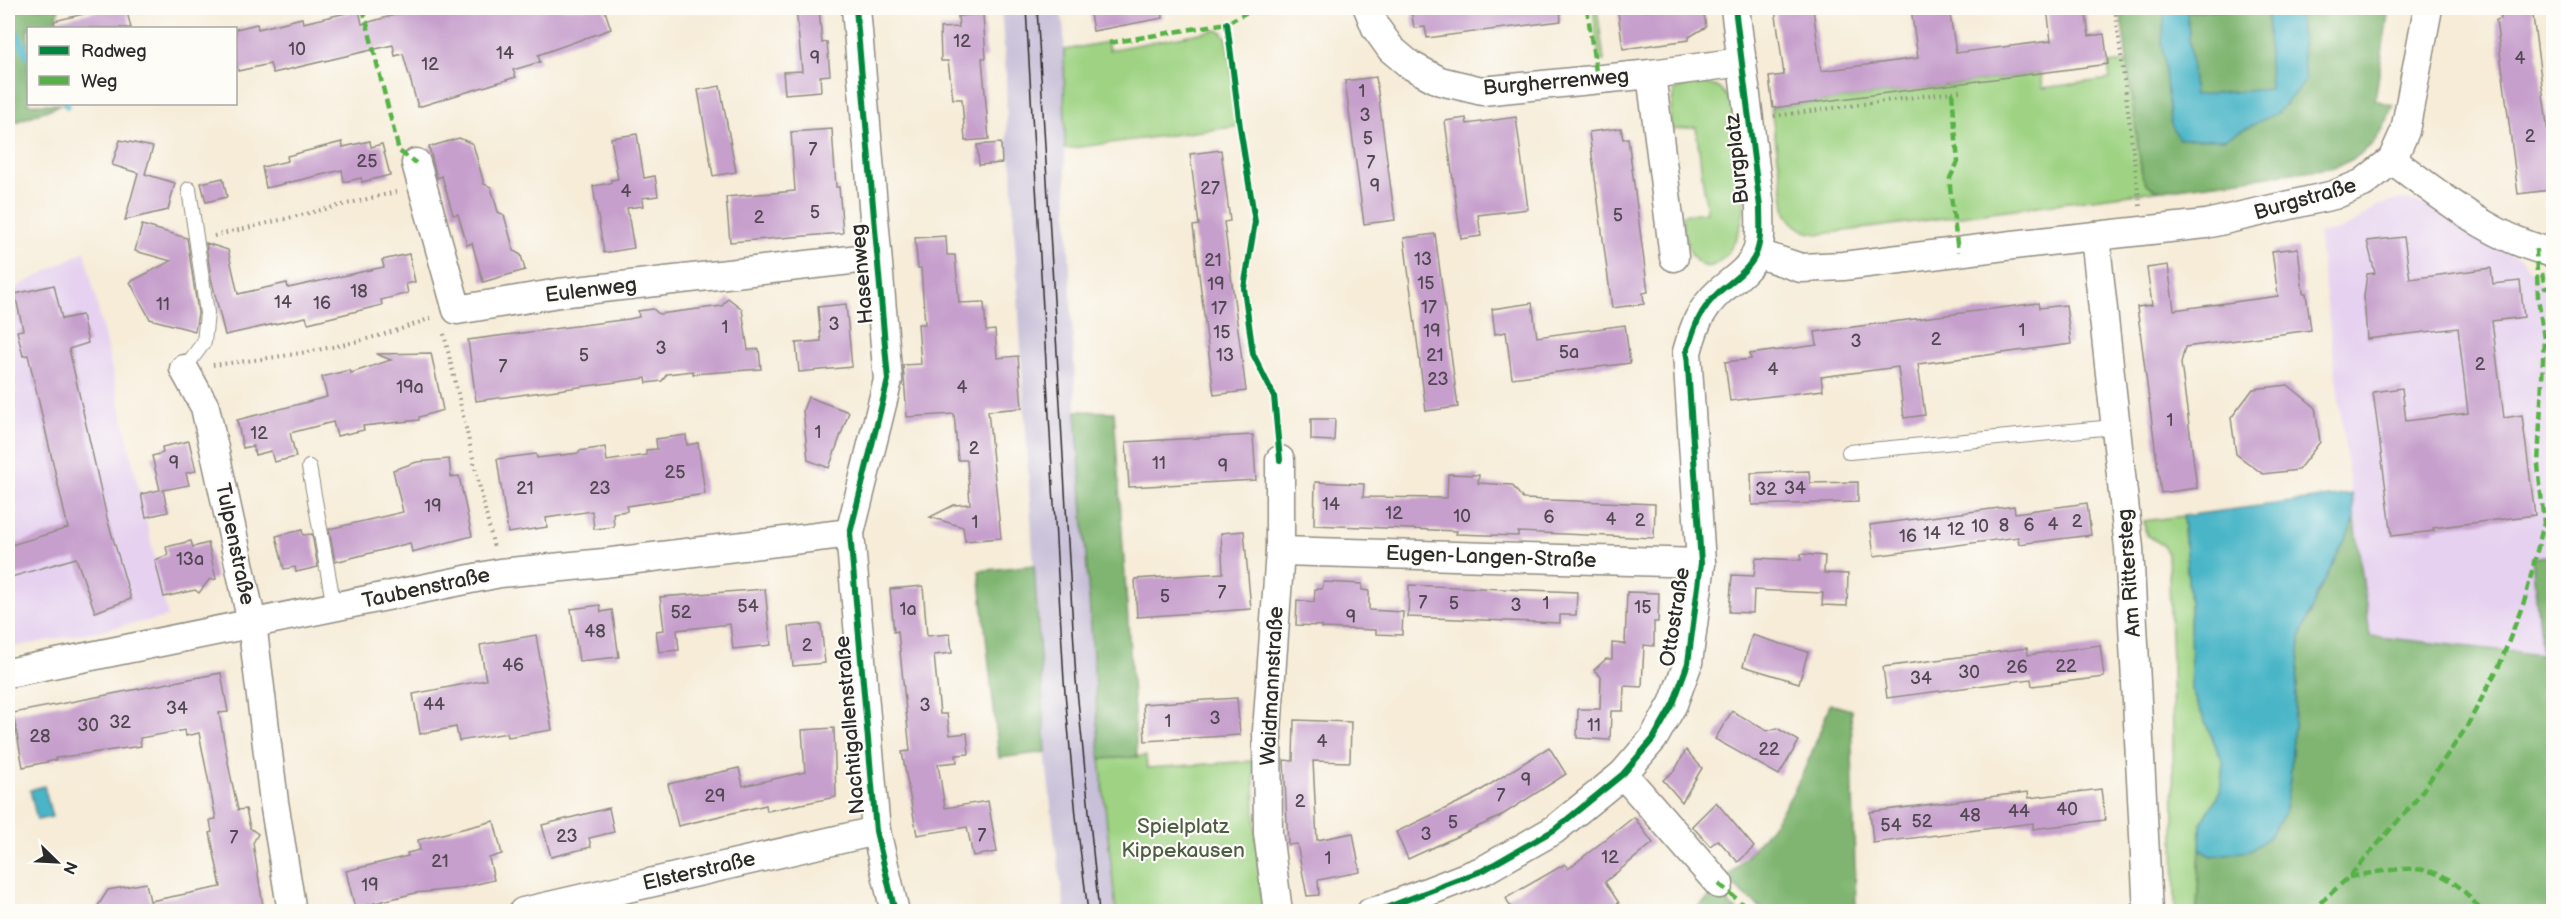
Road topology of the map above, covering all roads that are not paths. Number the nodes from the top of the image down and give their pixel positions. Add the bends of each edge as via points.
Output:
1 (856, 8) edge
2 (1368, 8) edge
3 (1735, 8) edge
4 (2428, 8) edge
5 (1742, 62) junction
6 (1651, 74) junction
7 (2391, 160) junction
8 (419, 175) road end
9 (189, 189) dead end
10 (2095, 236) junction
11 (1756, 253) junction
12 (2553, 253) edge
13 (877, 257) junction
14 (1674, 257) dead end
15 (184, 369) joint
16 (2117, 429) junction
17 (1849, 452) dead end
18 (1280, 460) road end
19 (309, 467) dead end
20 (850, 533) junction
21 (1280, 550) junction
22 (1701, 563) junction
23 (334, 607) junction
24 (252, 623) junction
25 (8, 674) edge
26 (1623, 774) junction
27 (876, 831) junction
28 (1719, 884) dead end
29 (292, 912) edge
30 (523, 912) edge
31 (895, 912) edge
32 (1278, 912) edge
33 (1371, 912) edge
34 (2148, 912) edge

1 - 13 street, Hasenweg
2 - 6 street, Burgherrenweg via 1391,49 1410,65 1440,81 1482,91
3 - 5 street, Burgplatz
4 - 7 street via 2405,131
5 - 6 street, Burgherrenweg
5 - 11 street, Burgplatz via 1760,207
6 - 14 street
7 - 10 street, Burgstraße via 2363,183 2334,195 2206,224
7 - 12 street via 2477,221 2505,237
8 - 13 street, Eulenweg via 448,312 559,293
9 - 15 lane via 207,313 204,342
10 - 11 street via 1843,266 1801,268
10 - 16 street, Am Rittersteg
11 - 22 street, Ottostraße via 1747,268 1718,293 1695,322 1687,352
13 - 20 street, Hasenweg via 888,380
15 - 24 street, Tulpenstraße via 205,407
16 - 17 lane
16 - 34 street, Am Rittersteg via 2129,548
18 - 21 street, Waidmannstraße
19 - 23 lane
20 - 23 street, Taubenstraße via 500,573
20 - 27 street, Nachtigallenstraße
21 - 22 street, Eugen-Langen-Straße
21 - 32 street, Waidmannstraße via 1267,731 1268,833
22 - 26 street, Ottostraße via 1688,663 1673,704 1653,739
23 - 24 street, Taubenstraße
24 - 25 street, Taubenstraße
24 - 29 street, Tulpenstraße
26 - 28 street
26 - 33 street, Ottostraße via 1554,830 1484,870
27 - 30 street, Elsterstraße
27 - 31 street, Nachtigallenstraße

